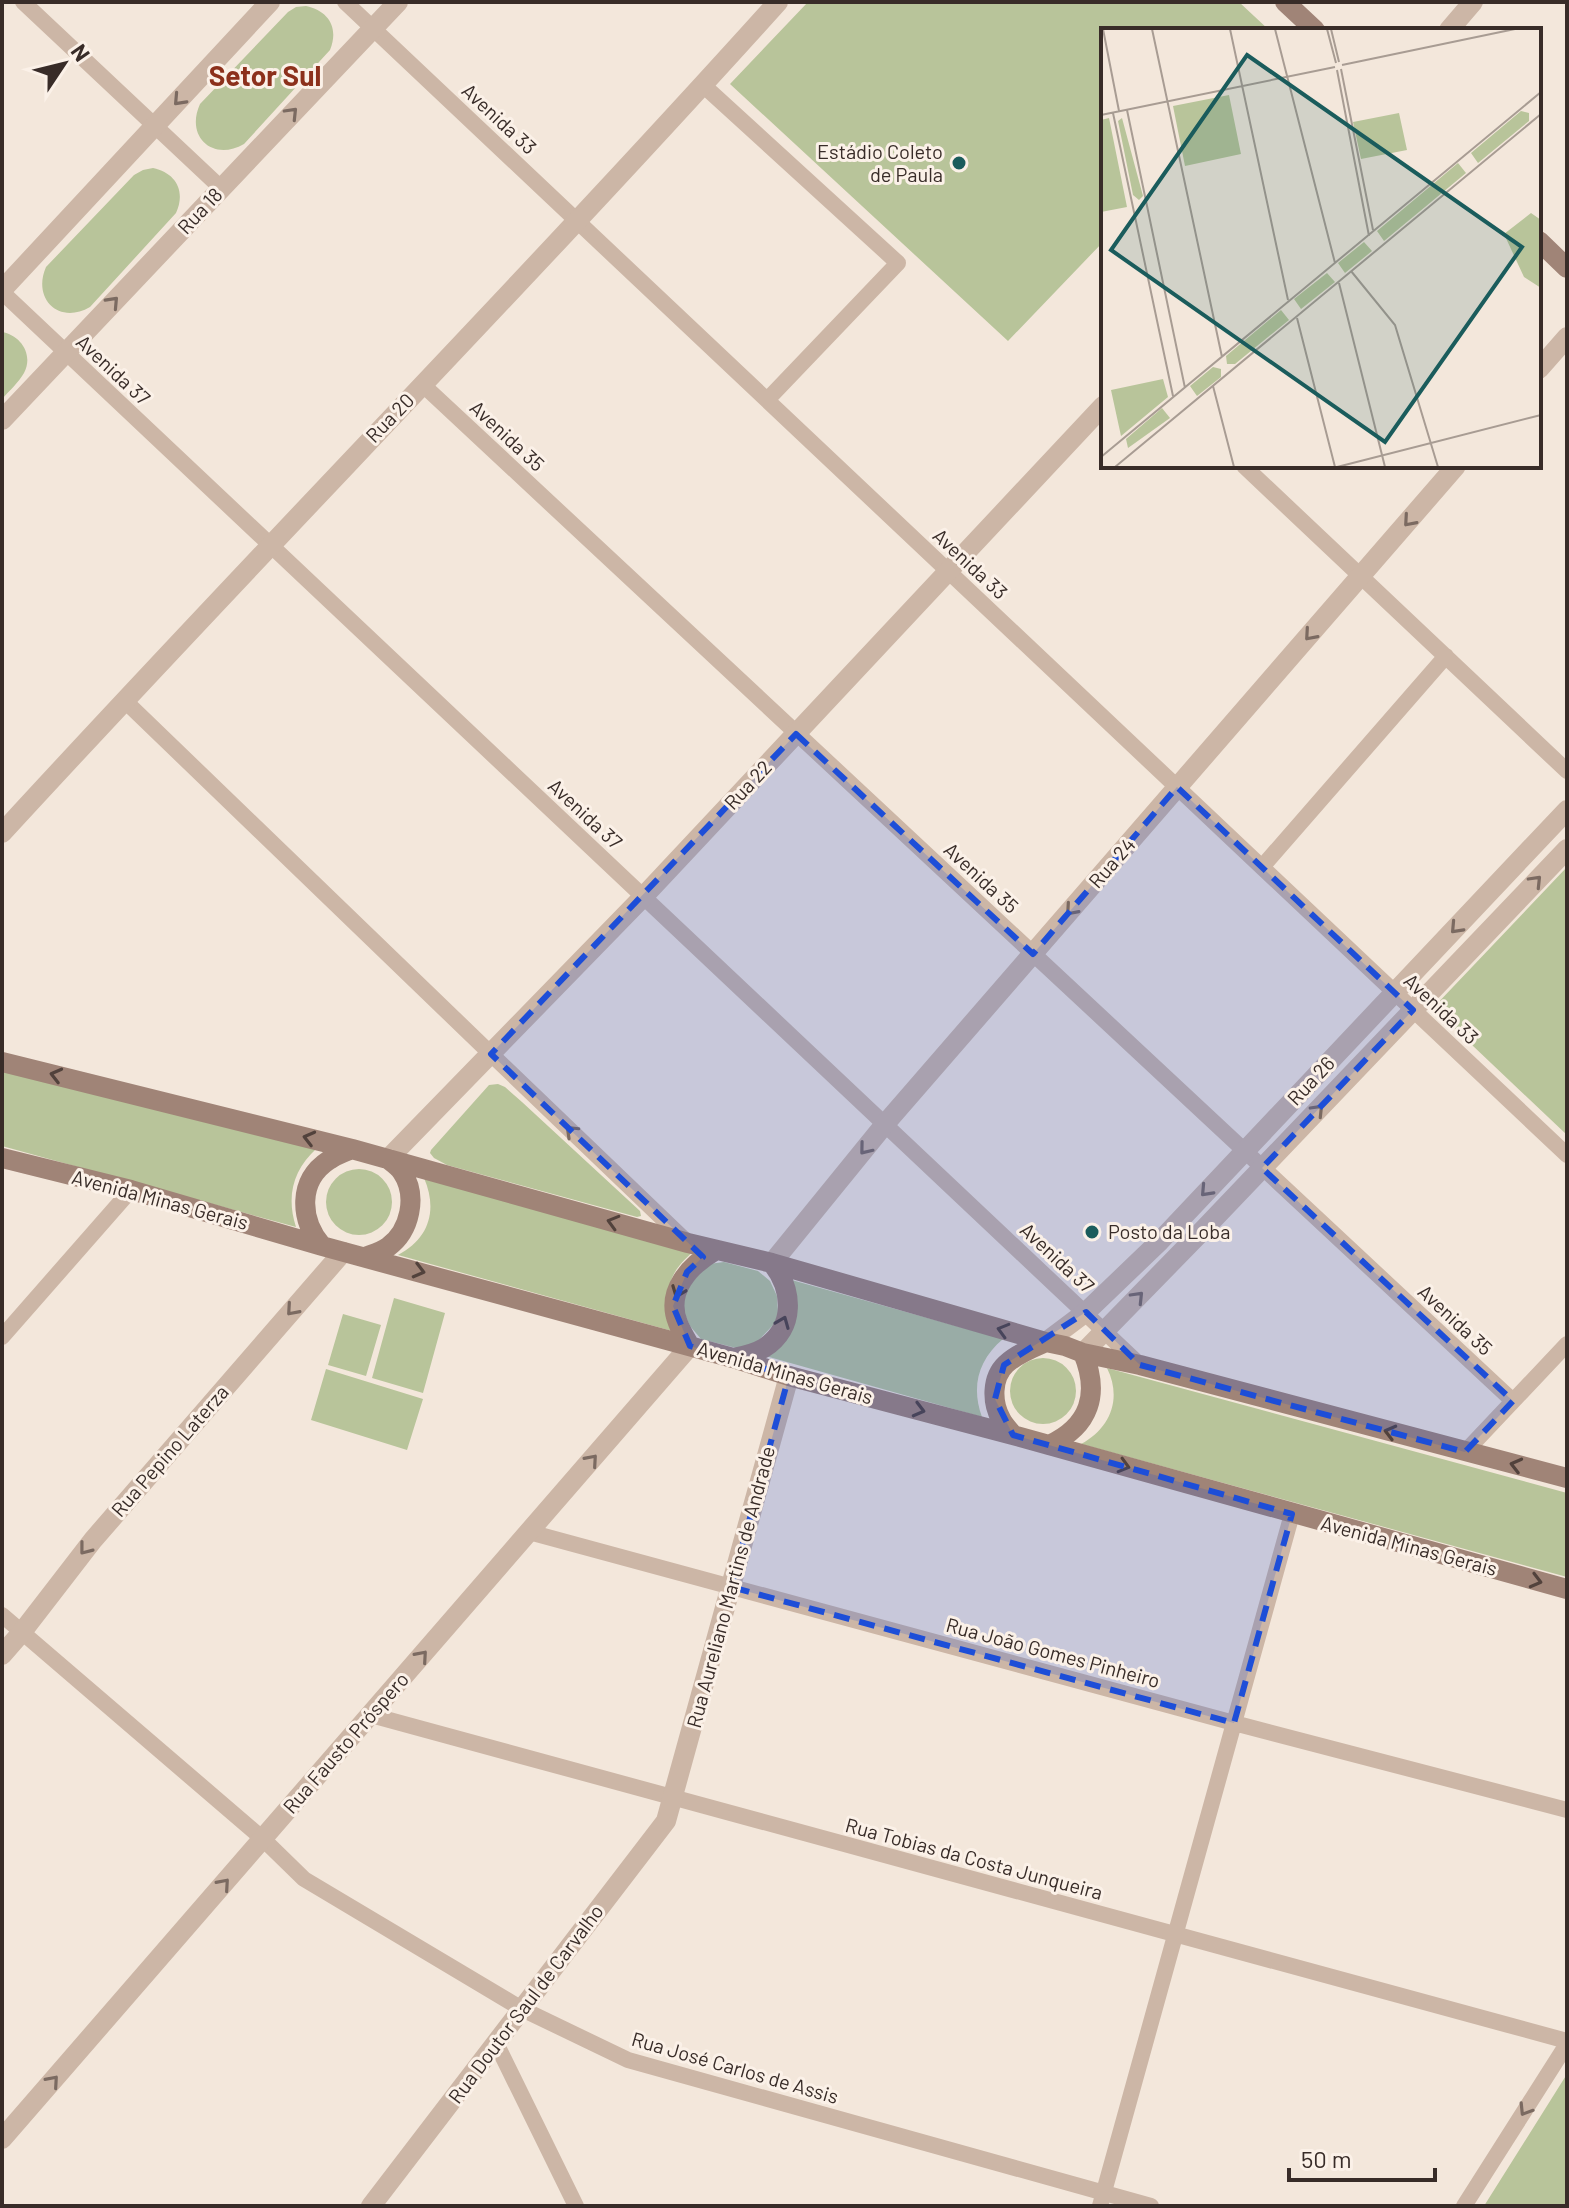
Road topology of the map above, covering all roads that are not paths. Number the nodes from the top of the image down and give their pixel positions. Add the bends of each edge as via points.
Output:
1 (23, 2) edge
2 (270, 2) edge
3 (345, 2) edge
4 (398, 2) edge
5 (778, 2) edge
6 (1285, 2) edge
7 (1473, 2) edge
8 (373, 28) junction
9 (1313, 28) edge
10 (1451, 28) edge
11 (703, 85) junction
12 (155, 126) junction
13 (221, 188) junction
14 (576, 220) junction
15 (1541, 243) edge
16 (1567, 268) edge
17 (2, 291) edge
18 (1567, 337) edge
19 (66, 353) junction
20 (1541, 367) edge
21 (422, 384) junction
22 (767, 400) junction
23 (1101, 408) edge
24 (2, 420) edge
25 (1246, 468) edge
26 (1454, 468) edge
27 (270, 545) junction
28 (949, 572) junction
29 (1361, 576) junction
30 (1446, 656) junction
31 (124, 700) junction
32 (796, 734) junction
33 (1567, 771) edge
34 (1177, 787) junction
35 (1567, 810) edge
36 (2, 833) edge
37 (1567, 849) edge
38 (1262, 867) junction
39 (1494, 888) junction
40 (643, 897) junction
41 (1513, 905) junction
42 (1033, 954) junction
43 (1395, 993) junction
44 (1413, 1010) junction
45 (491, 1054) junction
46 (2, 1062) edge
47 (885, 1124) junction
48 (352, 1149) junction
49 (1244, 1151) junction
50 (1567, 1155) edge
51 (2, 1158) edge
52 (388, 1159) junction
53 (1262, 1168) junction
54 (131, 1190) junction
55 (1160, 1241) junction
56 (688, 1243) junction
57 (322, 1246) junction
58 (716, 1250) junction
59 (343, 1252) junction
60 (1177, 1256) junction
61 (365, 1257) junction
62 (772, 1263) junction
63 (1086, 1312) junction
64 (1106, 1331) junction
65 (2, 1337) edge
66 (1046, 1342) junction
67 (1567, 1344) edge
68 (690, 1346) junction
69 (1083, 1353) junction
70 (733, 1358) junction
71 (1140, 1365) junction
72 (789, 1376) junction
73 (1513, 1401) junction
74 (1013, 1435) junction
75 (1049, 1445) junction
76 (1465, 1452) junction
77 (1567, 1478) edge
78 (1292, 1514) junction
79 (529, 1532) junction
80 (731, 1587) junction
81 (1567, 1589) edge
82 (2, 1615) edge
83 (22, 1632) junction
84 (2, 1655) edge
85 (371, 1715) junction
86 (1234, 1723) junction
87 (673, 1797) junction
88 (1567, 1810) edge
89 (263, 1839) junction
90 (1175, 1934) junction
91 (522, 2009) junction
92 (496, 2043) junction
93 (1567, 2043) edge
94 (2, 2139) edge
95 (1102, 2199) edge
96 (371, 2206) edge
97 (576, 2206) edge
98 (1151, 2206) edge
99 (1464, 2206) edge

1 - 12 street
2 -> 12 street
3 - 8 street, Avenida 33
4 - 8 street, Rua 18
5 - 11 street, Rua 20
6 - 9 main road
7 - 10 street
13 -> 8 street, Rua 18
8 - 14 street, Avenida 33
11 - 14 street, Rua 20
11 - 22 street via 898,263
12 - 13 street
12 - 17 street
19 -> 13 street, Rua 18
14 - 21 street, Rua 20
14 - 22 street, Avenida 33
15 - 16 main road
17 - 19 street, Avenida 37
18 - 20 street
19 - 24 street, Rua 18
19 - 27 street, Avenida 37
21 - 27 street, Rua 20
21 - 32 street, Avenida 35
22 - 28 street, Avenida 33
23 - 28 street, Rua 22
25 - 29 street
26 -> 29 street, Rua 24
27 - 31 street, Rua 20
27 - 40 street, Avenida 37
28 - 32 street, Rua 22
28 - 34 street, Avenida 33
29 - 30 street
29 -> 34 street, Rua 24
30 - 33 street
30 - 38 street
31 - 36 street, Rua 20
31 - 45 street
32 - 40 street, Rua 22
32 - 42 street, Avenida 35
34 - 38 street, Avenida 33
34 -> 42 street, Rua 24
35 - 39 street, Rua 26
41 -> 37 street, Rua 26
38 - 43 street, Avenida 33
39 - 41 street
39 -> 43 street, Rua 26
40 - 45 street, Rua 22
40 - 47 street, Avenida 37
41 - 44 street, Rua 26
42 - 47 street, Rua 24
42 - 49 street, Avenida 35
43 - 44 street, Avenida 33
43 - 49 street, Rua 26
44 - 50 street, Avenida 33
53 -> 44 street, Rua 26
45 - 52 street, Rua 22
56 -> 45 street
48 -> 46 main road
47 -> 62 street, Rua 24
47 - 63 street, Avenida 37
48 - 52 main road
48 - 57 main road via 320,1167 307,1189 305,1213
49 - 53 street, Avenida 35
49 -> 55 street, Rua 26
51 - 54 main road, Avenida Minas Gerais
56 -> 52 main road
52 - 61 main road via 407,1183 408,1217 389,1246
53 - 60 street, Rua 26
53 - 73 street, Avenida 35
54 - 57 main road, Avenida Minas Gerais
54 - 65 street
55 - 60 street
55 - 63 street, Rua 26
56 - 58 main road
57 - 59 main road, Avenida Minas Gerais
58 - 62 main road
58 -> 68 main road via 687,1272 673,1306
59 - 61 main road, Avenida Minas Gerais
59 -> 83 street, Rua Pepino Laterza via 93,1540
64 -> 60 street, Rua 26
61 -> 68 main road, Avenida Minas Gerais
66 -> 62 main road
70 -> 62 main road via 765,1347 785,1322 787,1291
63 - 64 street, Avenida 37
63 - 66 street, Rua 26
64 - 69 street, Rua 26
64 - 71 street, Avenida 37
66 - 69 main road
66 - 74 main road via 1004,1365 995,1378 1001,1419
67 - 73 street
68 - 70 main road, Avenida Minas Gerais
79 -> 68 street, Rua Fausto Próspero
69 - 71 main road
69 - 75 main road via 1091,1374 1089,1404 1074,1430
70 - 72 main road, Avenida Minas Gerais
76 -> 71 main road
72 -> 74 main road, Avenida Minas Gerais
72 - 80 street, Rua Aureliano Martins de Andrade
73 - 76 street
74 - 75 main road, Avenida Minas Gerais
75 -> 78 main road, Avenida Minas Gerais
77 -> 76 main road
78 -> 81 main road, Avenida Minas Gerais
78 - 86 street
79 - 80 street, Rua João Gomes Pinheiro
85 -> 79 street, Rua Fausto Próspero
80 - 86 street, Rua João Gomes Pinheiro
80 - 87 street, Rua Aureliano Martins de Andrade
82 - 83 street, Rua José Carlos de Assis
83 - 84 street, Rua Pepino Laterza
83 - 89 street, Rua José Carlos de Assis
85 - 87 street, Rua Tobias da Costa Junqueira
85 - 89 street, Rua Fausto Próspero
86 - 88 street, Rua João Gomes Pinheiro
86 - 90 street
87 - 90 street, Rua Tobias da Costa Junqueira
87 - 91 street, Rua Doutor Saul de Carvalho via 666,1821
89 - 91 street, Rua José Carlos de Assis via 304,1879
94 -> 89 street, Rua Fausto Próspero
90 - 93 street, Rua Tobias da Costa Junqueira
90 - 95 street
91 - 92 street, Rua Doutor Saul de Carvalho
91 - 95 street, Rua José Carlos de Assis via 628,2060
92 - 96 street, Rua Doutor Saul de Carvalho
92 - 97 street
93 -> 99 street
95 - 98 street, Rua José Carlos de Assis

